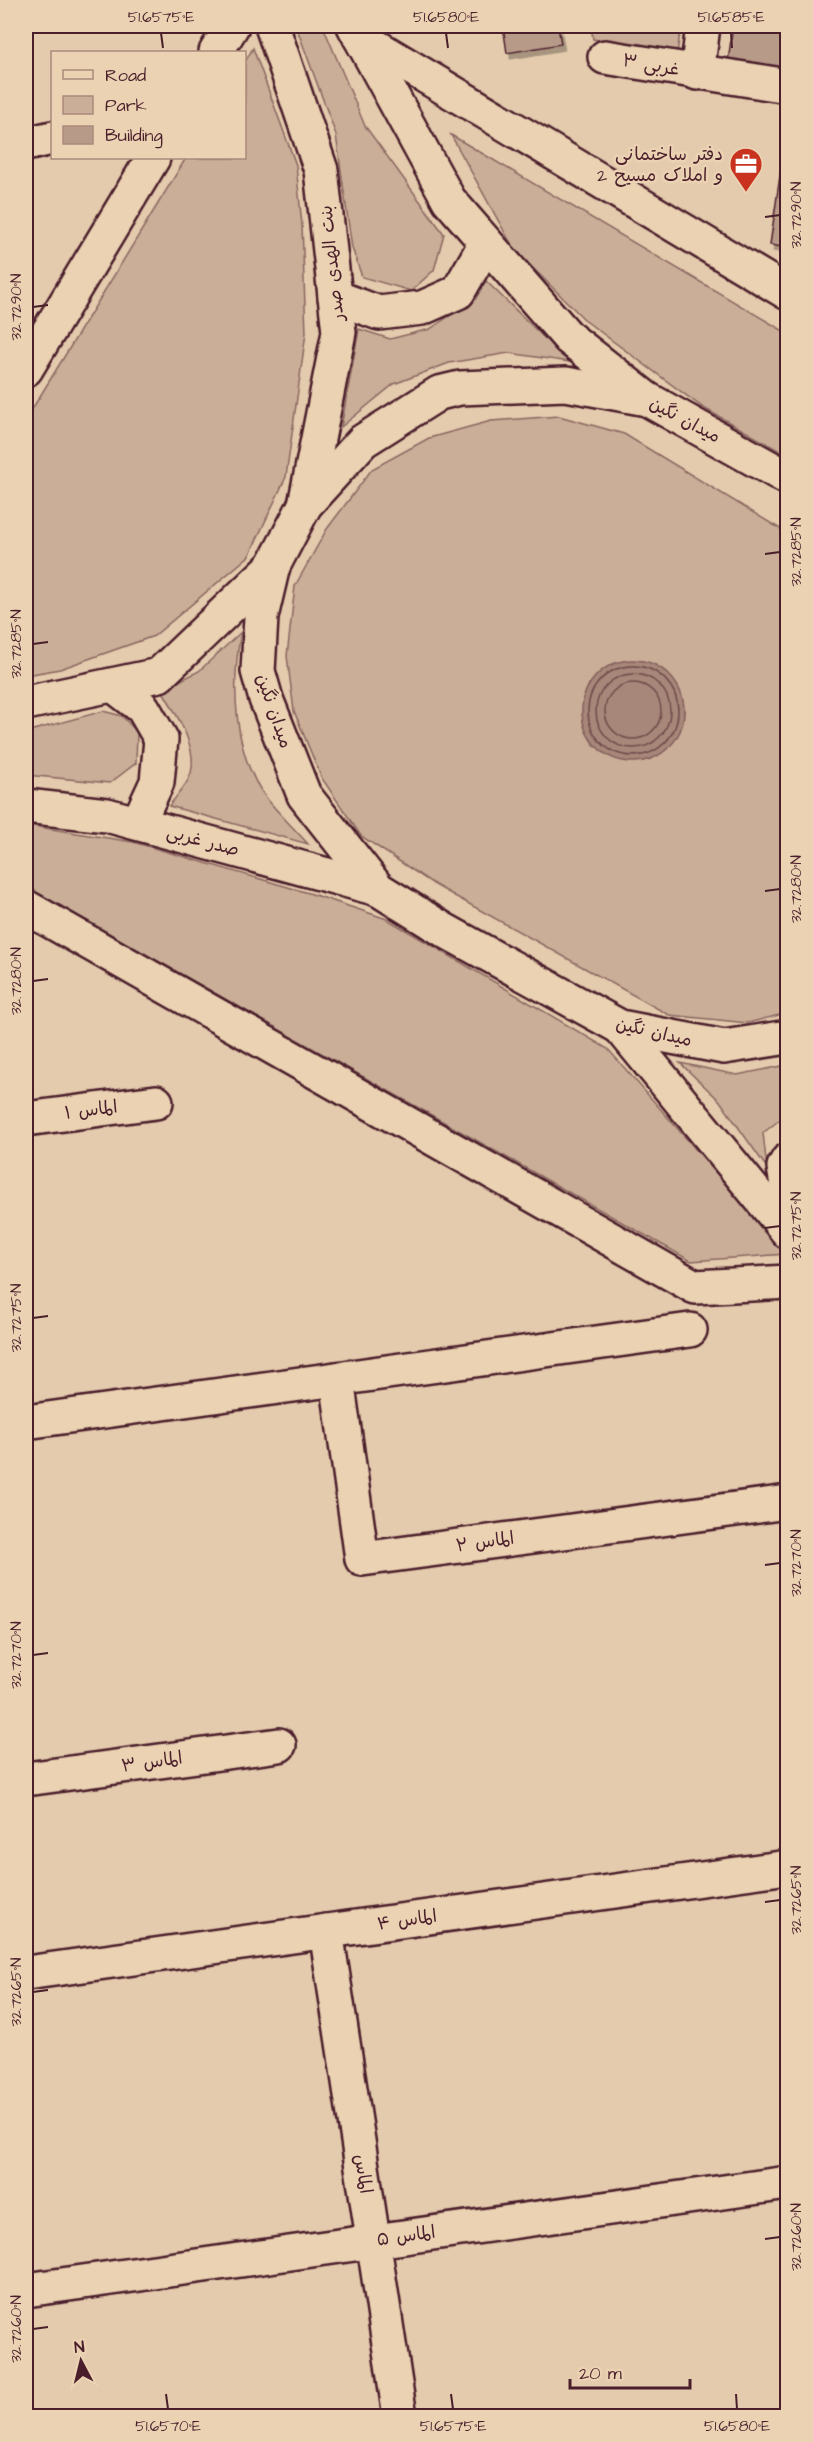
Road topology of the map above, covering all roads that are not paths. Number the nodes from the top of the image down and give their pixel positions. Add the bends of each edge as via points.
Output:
1 (232, 26) edge
2 (272, 26) edge
3 (703, 26) edge
4 (357, 31) edge
5 (217, 51) edge
6 (605, 57) dead end
7 (697, 73) junction
8 (788, 86) edge
9 (51, 138) edge
10 (26, 144) edge
11 (152, 159) edge
12 (486, 243) junction
13 (788, 293) edge
14 (335, 297) junction
15 (26, 369) edge
16 (647, 399) junction
17 (788, 478) edge
18 (305, 505) junction
19 (273, 566) junction
20 (113, 684) junction
21 (26, 703) edge
22 (26, 806) edge
23 (138, 823) junction
24 (378, 889) junction
25 (26, 907) edge
26 (620, 1027) junction
27 (788, 1037) edge
28 (156, 1102) dead end
29 (26, 1119) edge
30 (788, 1160) edge
31 (788, 1192) edge
32 (788, 1232) edge
33 (788, 1282) edge
34 (690, 1330) dead end
35 (338, 1379) junction
36 (26, 1422) edge
37 (788, 1502) edge
38 (279, 1745) dead end
39 (26, 1779) edge
40 (788, 1868) edge
41 (326, 1931) junction
42 (26, 1973) edge
43 (788, 2183) edge
44 (373, 2241) junction
45 (26, 2290) edge
46 (399, 2416) edge

1 - 5 street
2 - 14 street, بنت الهدی صدر via 321,170
3 - 7 street
4 - 12 street via 448,200
4 - 13 street
6 - 7 street, ۳ غربی
7 - 8 street, ۳ غربی
9 - 10 street
11 - 15 street
12 - 14 street via 458,292 422,308 379,314
12 - 16 street via 569,338
14 - 18 street, بنت الهدی صدر via 339,332
16 - 17 street, میدان نگین
16 - 18 street, میدان نگین via 566,384 460,388 439,393 363,441
18 - 19 street, میدان نگین
19 - 20 street via 159,675
19 - 24 street, میدان نگین via 261,617 258,671 266,699 304,795
20 - 21 street
20 - 23 street via 143,708 161,739 157,782
22 - 23 street, صدر غربی via 107,815
23 - 24 street, صدر غربی
24 - 26 street, میدان نگین
25 - 33 street via 695,1287
26 - 27 street, میدان نگین via 724,1047
26 - 32 street
28 - 29 street, الماس ۱
30 - 31 street via 784,1167
34 - 35 street
35 - 36 street
35 - 37 street, الماس ۲ via 362,1559
38 - 39 street, الماس ۳
40 - 41 street, الماس ۴
41 - 42 street, الماس ۴
41 - 44 street, الماس
43 - 44 street, الماس ۵
44 - 45 street, الماس ۵
44 - 46 street, الماس

